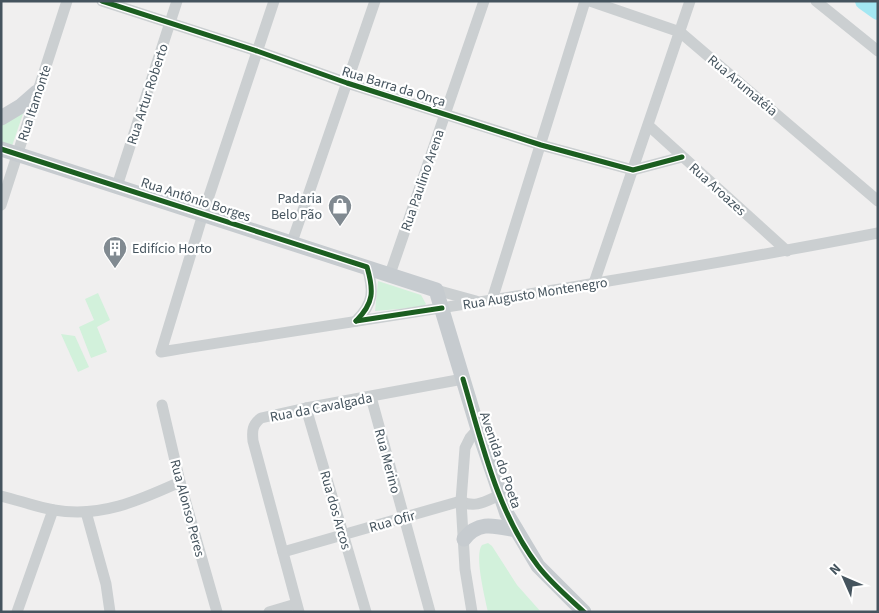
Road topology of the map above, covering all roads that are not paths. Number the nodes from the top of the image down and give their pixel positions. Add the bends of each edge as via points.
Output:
1 (67, 1) edge
2 (102, 1) edge
3 (177, 1) edge
4 (274, 1) edge
5 (375, 1) edge
6 (484, 1) edge
7 (585, 1) edge
8 (590, 1) edge
9 (690, 1) edge
10 (816, 1) edge
11 (170, 24) junction
12 (680, 32) junction
13 (257, 51) junction
14 (878, 51) edge
15 (347, 84) junction
16 (37, 92) junction
17 (445, 114) junction
18 (1, 118) edge
19 (649, 126) junction
20 (540, 145) junction
21 (1, 149) edge
22 (17, 154) junction
23 (682, 157) junction
24 (633, 170) junction
25 (117, 186) junction
26 (878, 202) edge
27 (1, 205) edge
28 (203, 214) junction
29 (878, 233) edge
30 (292, 242) junction
31 (787, 251) junction
32 (367, 267) junction
33 (390, 274) junction
34 (594, 283) junction
35 (436, 290) junction
36 (487, 301) junction
37 (442, 308) junction
38 (356, 321) junction
39 (463, 379) junction
40 (370, 397) junction
41 (162, 404) dead end
42 (306, 408) junction
43 (478, 429) junction
44 (180, 482) junction
45 (500, 495) junction
46 (1, 496) edge
47 (461, 501) junction
48 (53, 510) junction
49 (86, 512) junction
50 (404, 517) junction
51 (516, 530) junction
52 (344, 534) junction
53 (464, 539) junction
54 (283, 552) junction
55 (297, 608) edge
56 (17, 612) edge
57 (110, 612) edge
58 (217, 612) edge
59 (269, 612) edge
60 (366, 612) edge
61 (430, 612) edge
62 (472, 612) edge
63 (584, 612) edge

1 - 16 street, Rua Itamonte
2 - 11 street, Rua Barra da Onça
3 - 11 street, Rua Artur Roberto
4 - 13 street
5 - 15 street
6 - 17 street, Rua Paulino Arena
7 - 20 street
8 - 12 street, Rua Arumatéia
9 - 12 street
10 - 14 street
11 - 13 street, Rua Barra da Onça
11 - 25 street, Rua Artur Roberto
12 - 19 street
12 - 26 street, Rua Arumatéia
13 - 15 street, Rua Barra da Onça
13 - 28 street
15 - 17 street, Rua Barra da Onça
15 - 30 street
16 - 18 main road
16 - 22 street, Rua Itamonte
17 - 20 street, Rua Barra da Onça
17 - 33 street, Rua Paulino Arena
19 - 23 street, Rua Aroazes
19 - 24 street
20 - 24 street, Rua Barra da Onça
20 - 36 street
21 - 22 main road, Rua Antônio Borges
22 - 25 main road, Rua Antônio Borges
22 - 27 street, Rua Itamonte
23 - 24 street, Rua Barra da Onça
23 - 31 street, Rua Aroazes
24 - 34 street
25 - 28 main road, Rua Antônio Borges
28 - 30 main road, Rua Antônio Borges
28 - 38 street, Rua Augusto Montenegro via 161,352
29 - 31 street, Rua Augusto Montenegro
30 - 32 main road, Rua Antônio Borges
31 - 34 street, Rua Augusto Montenegro
32 - 33 main road, Rua Antônio Borges
32 - 38 street via 371,300
33 - 35 main road, Rua Antônio Borges
34 - 36 street, Rua Augusto Montenegro
35 - 36 street, Rua Antônio Borges
35 - 37 main road, Avenida do Poeta
36 - 37 street, Rua Augusto Montenegro
37 - 38 street, Rua Augusto Montenegro
37 - 39 main road, Avenida do Poeta
39 - 40 street, Rua da Cavalgada
39 - 43 main road, Avenida do Poeta
40 - 42 street, Rua da Cavalgada
40 - 50 street, Rua Merino
41 - 44 street, Rua Alonso Peres
42 - 52 street, Rua dos Arcos
42 - 54 street, Rua da Cavalgada via 261,418 252,432
43 - 45 main road, Avenida do Poeta
43 - 47 street, Avenida do Poeta via 466,448
44 - 49 street via 134,502
44 - 58 street, Rua Alonso Peres
45 - 47 street, Rua Ofir via 476,505
45 - 51 main road, Avenida do Poeta
46 - 48 street
47 - 50 street, Rua Ofir
47 - 53 street, Avenida do Poeta
48 - 49 street
48 - 56 street
49 - 57 street via 106,584
50 - 52 street, Rua Ofir
50 - 61 street, Rua Merino
51 - 53 main road via 488,525 471,530
51 - 63 main road, Avenida do Poeta via 538,566
52 - 54 street, Rua Ofir
52 - 60 street, Rua dos Arcos
53 - 62 street, Avenida do Poeta
54 - 55 street, Rua da Cavalgada
55 - 59 street

